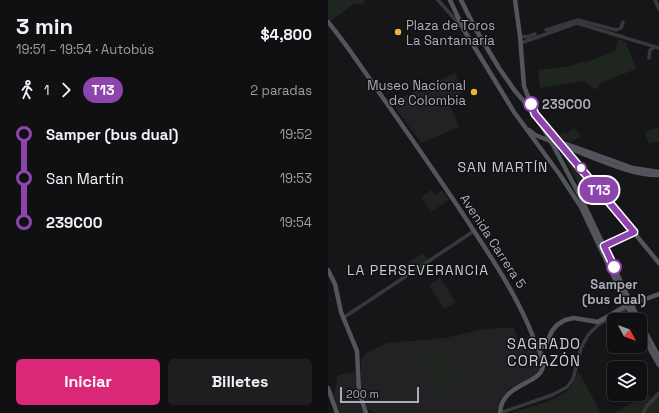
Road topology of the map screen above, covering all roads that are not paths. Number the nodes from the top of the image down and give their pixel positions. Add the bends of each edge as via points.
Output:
1 (438, 0) edge
2 (450, 0) edge
3 (461, 0) edge
4 (515, 0) edge
5 (655, 0) edge
6 (659, 9) edge
7 (328, 22) edge
8 (579, 22) junction
9 (623, 22) dead end
10 (464, 30) junction
11 (520, 36) junction
12 (521, 43) junction
13 (658, 47) edge
14 (649, 58) dead end
15 (504, 97) junction
16 (535, 114) junction
17 (554, 141) junction
18 (561, 146) junction
19 (579, 152) junction
20 (574, 160) junction
21 (659, 172) edge
22 (659, 175) edge
23 (474, 231) junction
24 (659, 264) edge
25 (328, 270) edge
26 (659, 294) edge
27 (629, 306) junction
28 (632, 313) edge
29 (634, 313) edge
30 (343, 318) junction
31 (596, 323) junction
32 (647, 334) edge
33 (536, 343) junction
34 (647, 344) edge
35 (659, 357) edge
36 (659, 365) edge
37 (328, 388) edge
38 (659, 393) edge
39 (338, 413) edge
40 (366, 413) edge
41 (500, 413) edge
42 (643, 413) edge

1 - 10 street
2 - 10 main road
3 - 16 main road via 506,80
4 - 11 main road
5 - 6 street
7 - 23 main road, Avenida Carrera 5 via 413,139
8 - 9 street via 616,30 621,28
8 - 11 street via 564,24 527,37
8 - 12 street
8 - 13 street
10 - 15 main road
11 - 12 main road
12 - 16 main road via 524,86
13 - 14 street via 650,50
15 - 17 main road via 531,132
15 - 27 main road via 581,207
16 - 17 main road
17 - 18 main road
17 - 21 main road via 633,168
17 - 27 main road
18 - 19 main road
18 - 20 main road
19 - 20 main road via 574,155
19 - 22 main road via 631,171
20 - 24 main road
23 - 30 street
23 - 33 main road, Avenida Carrera 5 via 518,302
25 - 30 main road via 335,284
26 - 27 main road
27 - 28 main road
27 - 29 main road
27 - 31 main road
30 - 40 main road via 357,351 359,392
31 - 33 main road via 574,318 565,320 552,331 545,346
31 - 41 street via 585,338 573,379 565,389
32 - 35 main road
33 - 41 main road, Avenida Carrera 5 via 543,362 541,373 509,394 501,404
34 - 36 main road
37 - 39 main road
38 - 42 street

